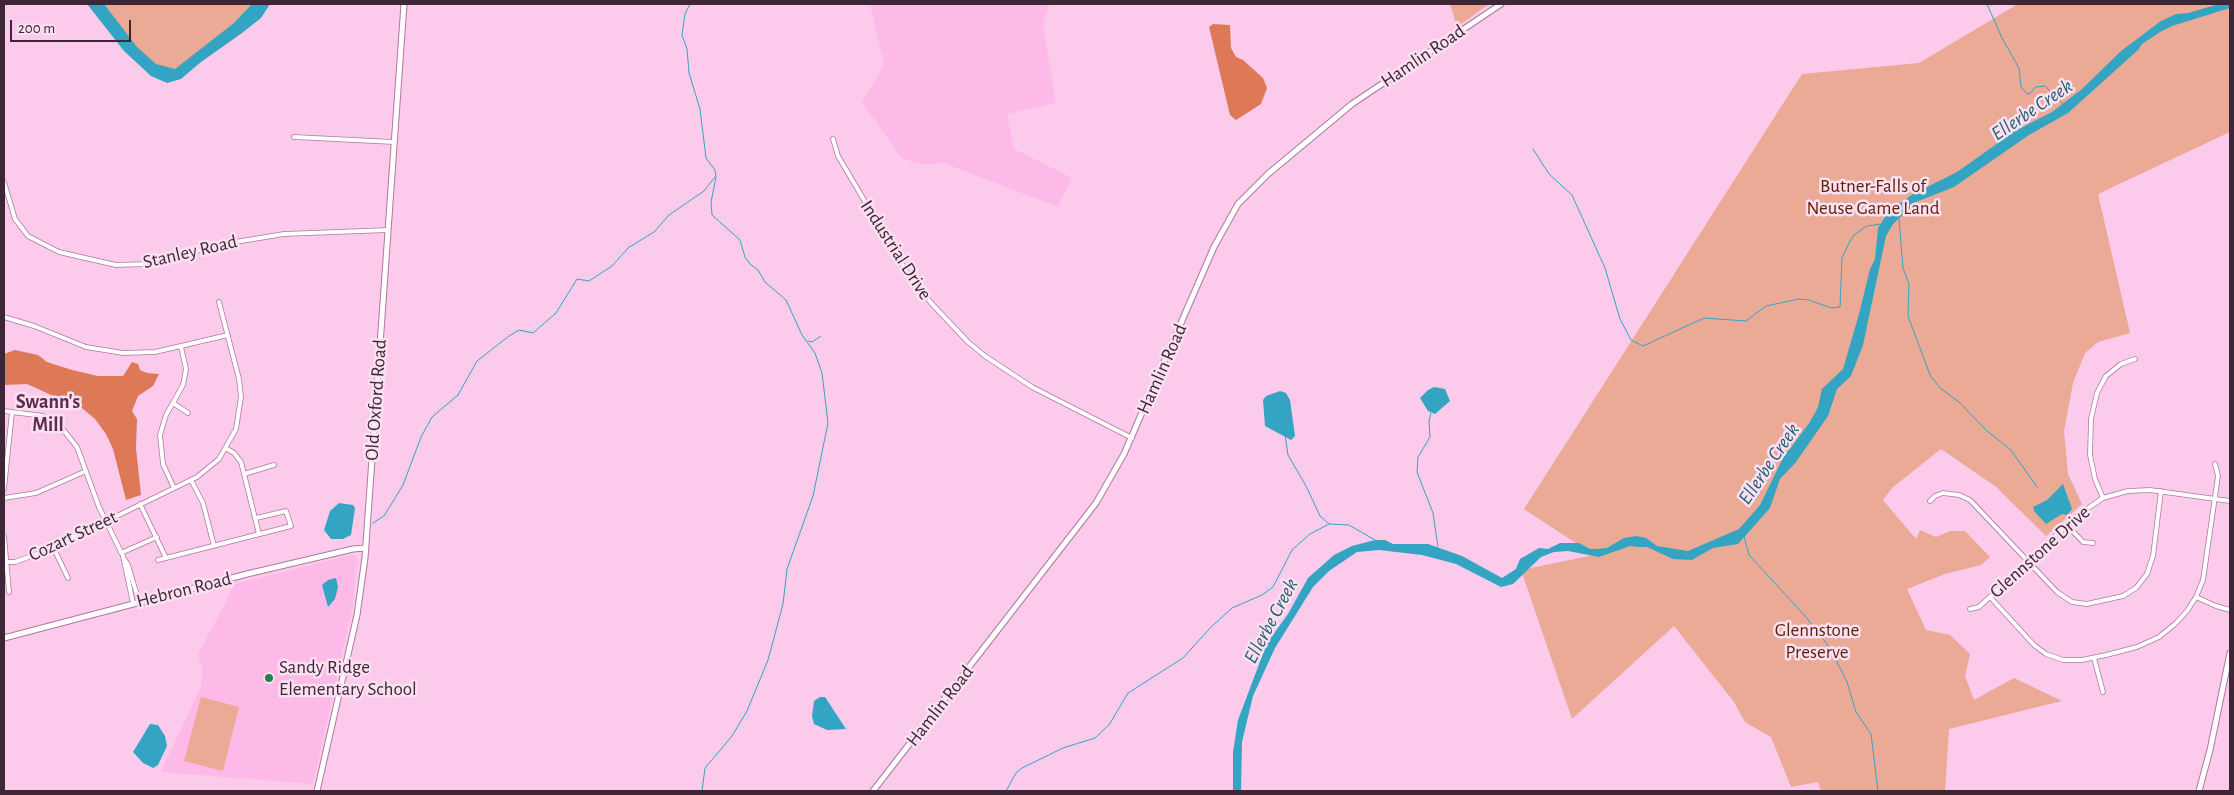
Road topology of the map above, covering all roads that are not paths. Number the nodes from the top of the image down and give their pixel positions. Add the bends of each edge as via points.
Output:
1 (404, 4) edge
2 (1501, 4) edge
3 (294, 137) dead end
4 (833, 139) dead end
5 (394, 142) junction
6 (4, 182) edge
7 (388, 230) junction
8 (219, 302) dead end
9 (4, 318) edge
10 (228, 334) junction
11 (181, 347) junction
12 (2135, 359) dead end
13 (173, 403) junction
14 (4, 411) edge
15 (12, 412) junction
16 (188, 413) dead end
17 (1132, 438) junction
18 (227, 449) junction
19 (2215, 464) dead end
20 (274, 465) dead end
21 (86, 472) junction
22 (244, 474) junction
23 (191, 480) junction
24 (174, 488) junction
25 (4, 489) edge
26 (2161, 491) junction
27 (4, 498) edge
28 (2103, 498) junction
29 (2214, 498) junction
30 (2230, 500) edge
31 (1930, 501) dead end
32 (140, 504) junction
33 (256, 518) junction
34 (107, 521) junction
35 (2067, 525) junction
36 (259, 534) junction
37 (4, 536) edge
38 (157, 537) junction
39 (2093, 543) dead end
40 (214, 546) junction
41 (53, 547) junction
42 (366, 548) junction
43 (122, 555) junction
44 (166, 558) junction
45 (158, 560) dead end
46 (2029, 561) junction
47 (5, 562) edge
48 (68, 578) dead end
49 (10, 592) dead end
50 (2196, 597) junction
51 (1990, 598) junction
52 (136, 602) junction
53 (1970, 609) dead end
54 (2230, 610) edge
55 (4, 638) edge
56 (2230, 653) edge
57 (2094, 658) junction
58 (2103, 692) dead end
59 (317, 791) edge
60 (873, 791) edge
61 (2199, 791) edge

1 - 5 street, Old Oxford Road
2 - 17 street, Hamlin Road via 1352,104 1243,199 1214,247
3 - 5 street
4 - 17 street, Industrial Drive via 838,156 909,276 968,342 1032,387
5 - 7 street, Old Oxford Road
6 - 7 street, Stanley Road via 15,219 28,236 59,252 116,265 146,264 223,244 284,234
7 - 42 street, Old Oxford Road
8 - 10 street, Cozart Street
9 - 11 street via 103,351 136,353
10 - 11 street
10 - 18 street, Cozart Street via 242,397 236,429
11 - 13 street via 186,370 183,385
12 - 28 street via 2121,364 2106,376 2097,393 2091,420 2090,460
13 - 16 street
13 - 24 street via 162,425 160,448
14 - 15 street
15 - 21 street via 38,414 61,427 77,447
15 - 25 street
17 - 60 street, Hamlin Road via 1079,527
18 - 22 street via 238,456
18 - 23 street, Cozart Street via 208,469
19 - 29 street via 2218,476
20 - 22 street
21 - 27 street via 36,493
21 - 34 street
22 - 33 street
23 - 24 street, Cozart Street
23 - 40 street via 203,503
24 - 32 street, Cozart Street
26 - 28 street, Glennstone Drive via 2128,491
26 - 29 street, Glennstone Drive
26 - 46 street via 2151,565 2142,582 2123,596 2087,604 2072,602 2057,592
28 - 35 street, Glennstone Drive
29 - 30 street, Glennstone Drive
29 - 50 street via 2205,571
31 - 46 street via 1943,493 1970,500
32 - 34 street, Cozart Street
32 - 38 street, Cozart Street
33 - 36 street
33 - 36 street via 286,511 291,526
34 - 41 street, Cozart Street
34 - 43 street
35 - 39 street via 2083,542
35 - 46 street, Glennstone Drive
36 - 40 street
37 - 47 street
38 - 43 street, Cozart Street
38 - 44 street, Cozart Street
40 - 44 street
41 - 47 street, Cozart Street via 23,559
41 - 48 street
42 - 52 street, Hebron Road
42 - 59 street, Old Oxford Road via 357,615
43 - 52 street via 128,565
44 - 45 street
46 - 51 street, Glennstone Drive
47 - 49 street
50 - 54 street
50 - 57 street via 2176,624 2158,637 2137,647
51 - 53 street, Glennstone Drive via 1979,607
51 - 57 street via 2046,654 2068,661
52 - 55 street, Hebron Road
56 - 61 street
57 - 58 street

